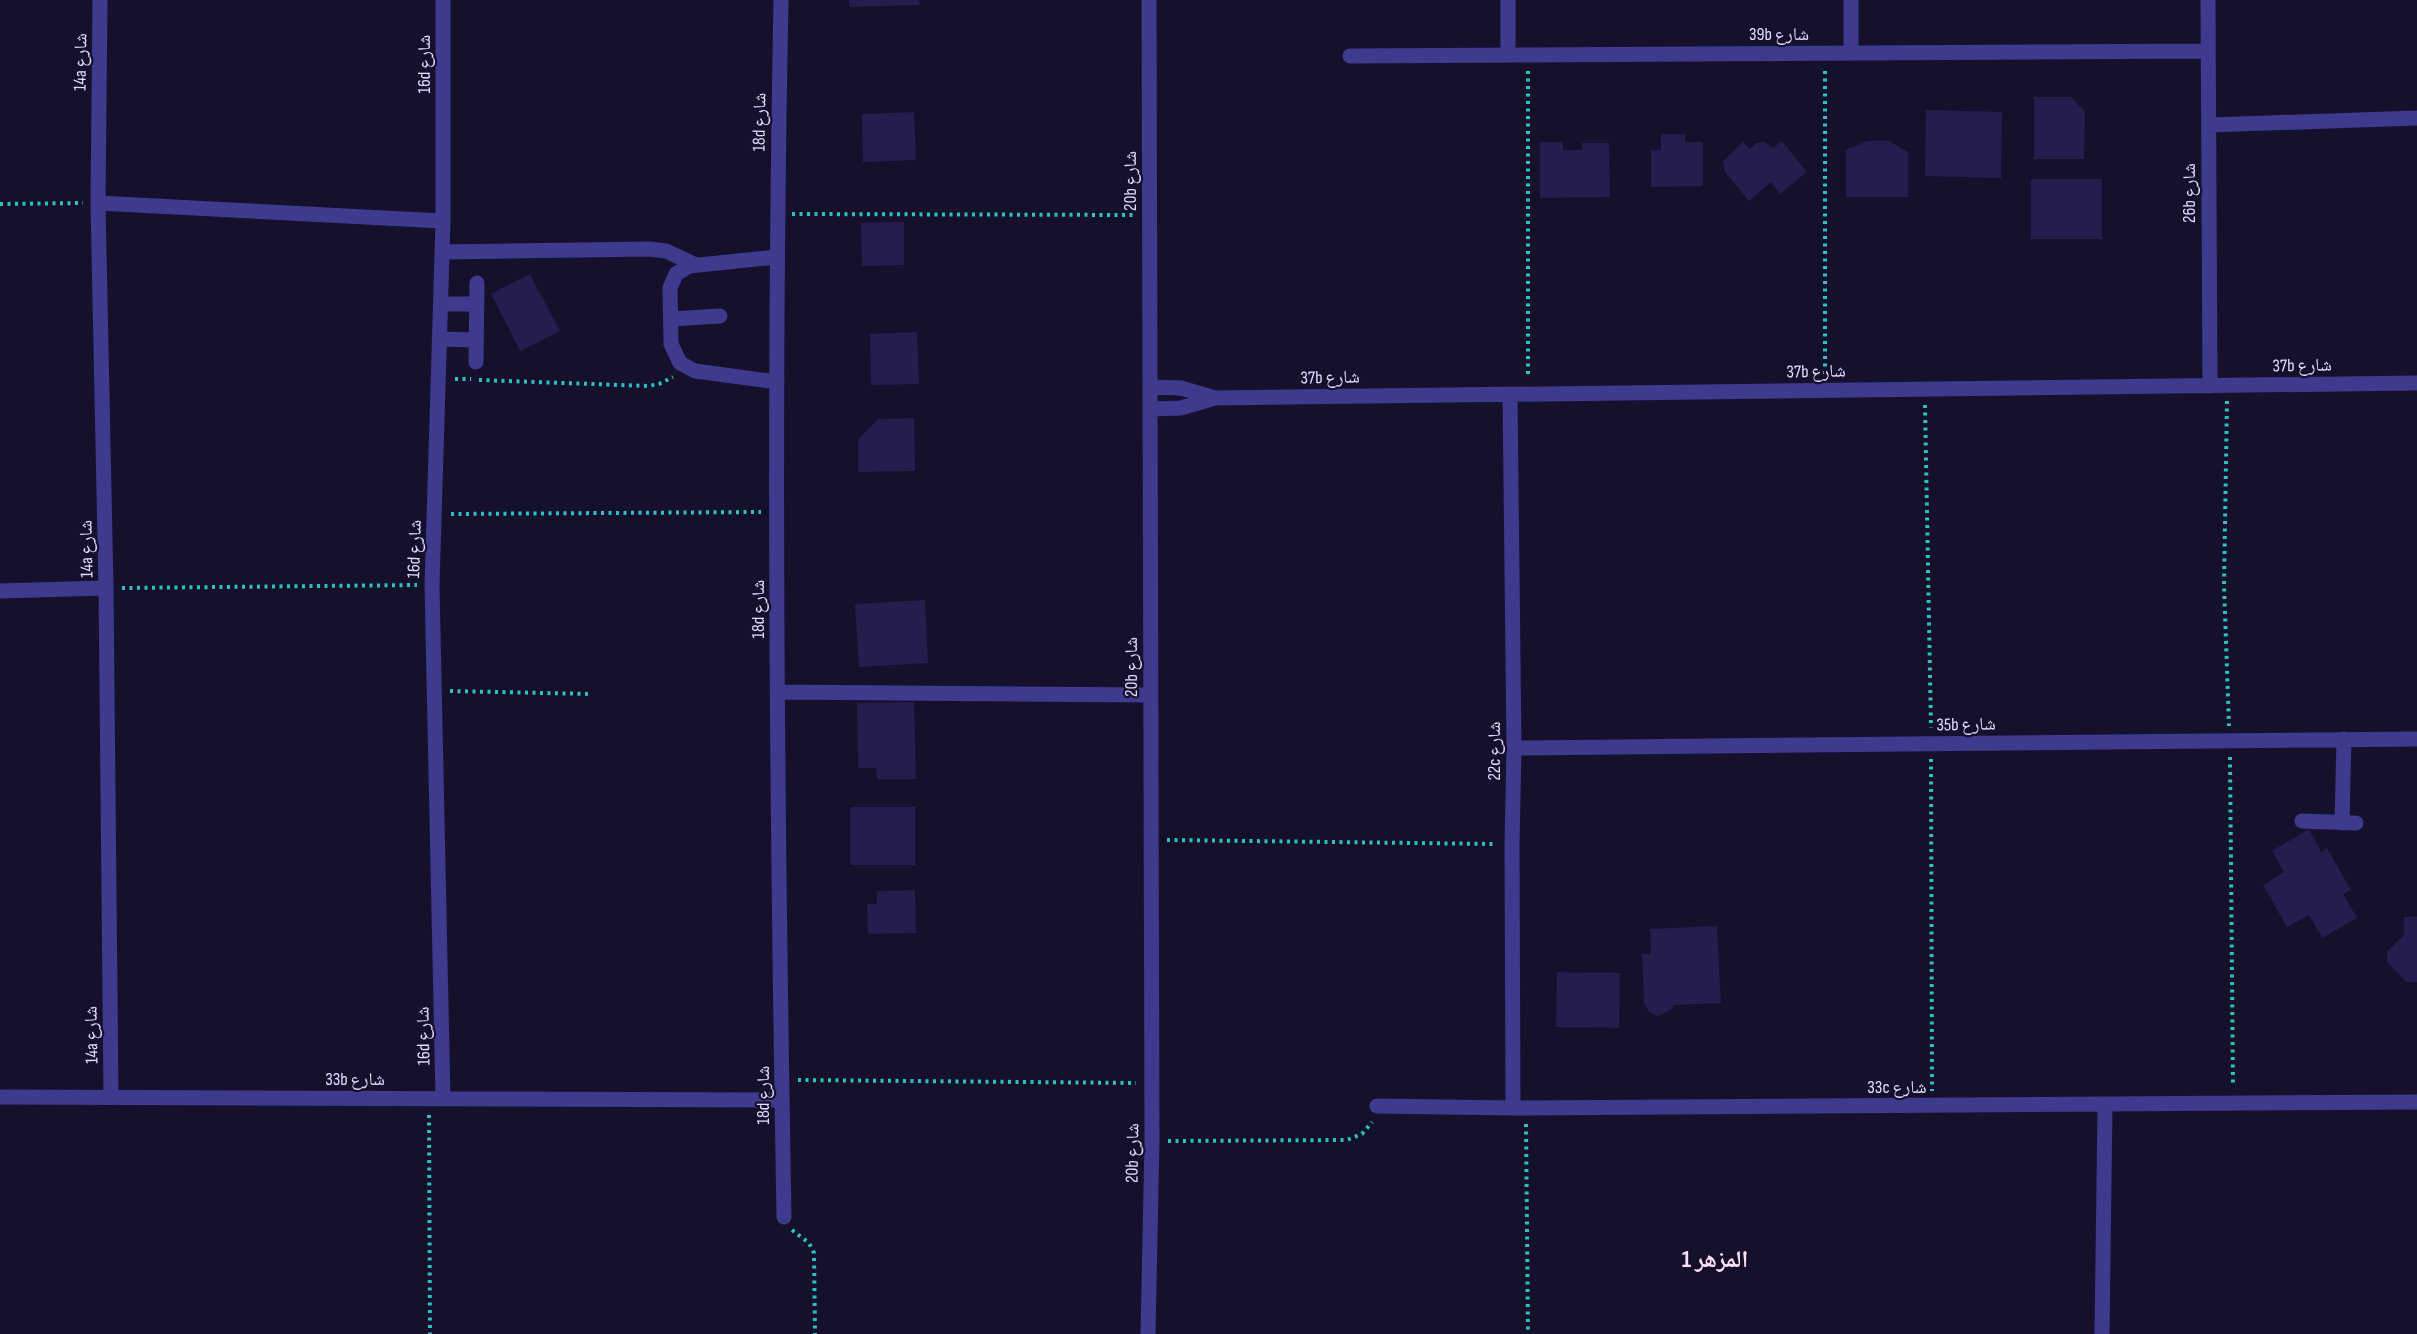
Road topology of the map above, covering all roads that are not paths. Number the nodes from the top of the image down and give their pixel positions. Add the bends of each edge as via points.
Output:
1 (100, 0) edge
2 (443, 0) edge
3 (781, 0) edge
4 (1149, 0) edge
5 (1508, 0) edge
6 (1851, 0) edge
7 (2208, 0) edge
8 (2208, 51) junction
9 (1851, 53) junction
10 (1508, 55) junction
11 (1350, 56) dead end
12 (2417, 118) edge
13 (2209, 125) junction
14 (98, 203) junction
15 (443, 221) junction
16 (442, 252) junction
17 (777, 257) junction
18 (696, 265) junction
19 (477, 283) dead end
20 (441, 304) junction
21 (477, 304) junction
22 (720, 316) dead end
23 (671, 319) junction
24 (440, 339) junction
25 (476, 340) junction
26 (476, 362) dead end
27 (777, 382) junction
28 (2417, 383) edge
29 (2210, 386) junction
30 (1150, 387) junction
31 (1510, 394) junction
32 (1215, 398) junction
33 (1150, 409) junction
34 (106, 588) junction
35 (0, 591) edge
36 (778, 692) junction
37 (1151, 696) junction
38 (2417, 739) edge
39 (2344, 740) junction
40 (1514, 748) junction
41 (2302, 821) dead end
42 (0, 1097) edge
43 (111, 1097) junction
44 (436, 1099) junction
45 (782, 1100) junction
46 (2417, 1102) edge
47 (2105, 1105) junction
48 (1377, 1106) road end
49 (1520, 1108) junction
50 (784, 1217) road end
51 (1148, 1334) edge
52 (2102, 1334) edge

1 - 14 street, 14a شارع
2 - 15 street, 16d شارع
3 - 17 street, 18d شارع
4 - 30 street, 20b شارع
5 - 10 street
6 - 9 street
7 - 8 street, 26b شارع
8 - 9 street, 39b شارع
8 - 13 street, 26b شارع
9 - 10 street, 39b شارع
10 - 11 street, 39b شارع
12 - 13 street
13 - 29 street, 26b شارع
14 - 15 street
14 - 34 street, 14a شارع
15 - 16 street, 16d شارع
16 - 18 street via 650,249 666,251
16 - 20 street, 16d شارع
17 - 18 street
17 - 27 street, 18d شارع
18 - 23 street via 682,269 672,281
19 - 21 street
20 - 21 street
20 - 24 street, 16d شارع
21 - 25 street
22 - 23 street
23 - 27 street via 673,351 687,368
24 - 25 street
24 - 44 street, 16d شارع via 432,585
25 - 26 street
27 - 36 street, 18d شارع
28 - 29 street, 37b شارع
29 - 31 street, 37b شارع
30 - 32 street, 37b شارع via 1181,388
30 - 33 street, 20b شارع
31 - 32 street, 37b شارع
31 - 40 street, 22c شارع
32 - 33 street, 37b شارع via 1181,408
33 - 37 street, 20b شارع
34 - 35 street
34 - 43 street, 14a شارع
36 - 37 street
36 - 45 street, 18d شارع
37 - 51 street, 20b شارع via 1152,1141
38 - 39 street, 35b شارع
39 - 40 street, 35b شارع
39 - 41 street via 2349,823
40 - 49 street, 22c شارع via 1512,844
42 - 43 street, 33b شارع
43 - 44 street, 33b شارع
44 - 45 street, 33b شارع
45 - 50 street, 18d شارع
46 - 47 street, 33c شارع
47 - 49 street, 33c شارع
47 - 52 street
48 - 49 street, 33c شارع

